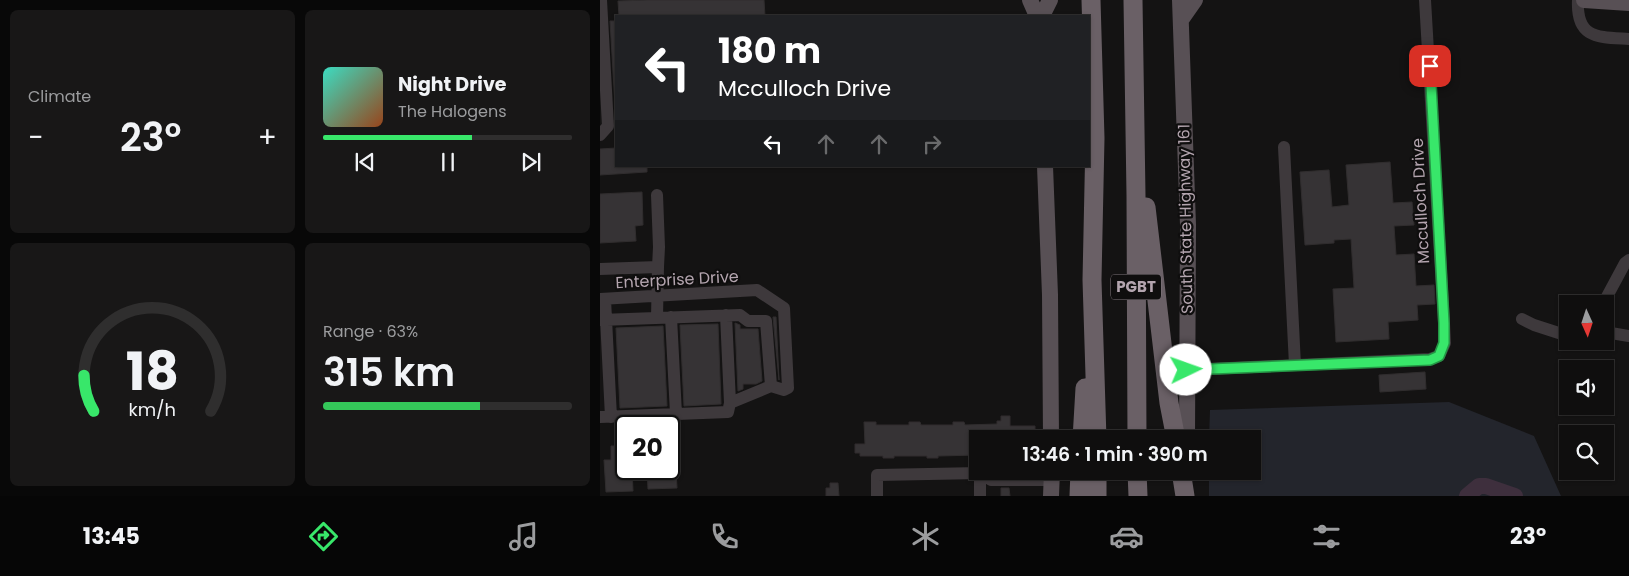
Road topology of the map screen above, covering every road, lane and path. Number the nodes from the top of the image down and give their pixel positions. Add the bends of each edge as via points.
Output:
1 (602, 0) edge
2 (1030, 0) edge
3 (1039, 0) edge
4 (1050, 0) edge
5 (1167, 0) edge
6 (1180, 0) edge
7 (1195, 0) edge
8 (1425, 0) edge
9 (1578, 0) edge
10 (1584, 0) edge
11 (1091, 2) edge
12 (1133, 3) edge
13 (1629, 3) edge
14 (1039, 15) edge
15 (1040, 15) edge
16 (1041, 15) edge
17 (1181, 20) junction
18 (1629, 39) edge
19 (600, 135) edge
20 (1135, 136) junction
21 (1284, 147) dead end
22 (1045, 167) edge
23 (657, 195) dead end
24 (1629, 260) edge
25 (658, 267) junction
26 (600, 269) edge
27 (1092, 280) junction
28 (658, 295) junction
29 (1609, 295) edge
30 (603, 299) edge
31 (726, 315) junction
32 (671, 317) junction
33 (657, 318) junction
34 (1522, 319) dead end
35 (603, 320) edge
36 (1559, 333) edge
37 (1614, 334) edge
38 (1629, 336) edge
39 (1295, 366) junction
40 (1186, 370) junction
41 (771, 386) junction
42 (730, 402) junction
43 (676, 414) junction
44 (605, 417) edge
45 (1051, 430) edge
46 (1083, 430) edge
47 (1097, 430) edge
48 (1137, 430) edge
49 (1174, 430) edge
50 (1187, 430) edge
51 (969, 473) edge
52 (980, 480) edge
53 (1052, 480) edge
54 (1080, 480) edge
55 (1097, 480) edge
56 (1137, 480) edge
57 (1183, 480) edge
58 (1187, 480) edge
59 (877, 496) edge
60 (980, 496) edge
61 (1052, 496) edge
62 (1079, 496) edge
63 (1097, 496) edge
64 (1138, 496) edge
65 (1186, 496) edge

1 - 19 street via 608,126
2 - 14 main road
3 - 15 main road
4 - 16 main road
5 - 17 main road via 1173,3
6 - 17 main road, South State Highway 161
7 - 17 main road
8 - 39 street, Mcculloch Drive via 1444,343 1439,356 1430,360
9 - 18 street via 1577,14 1589,32 1596,36
10 - 13 main road
11 - 27 highway, PGBT via 1095,138
12 - 20 highway, PGBT
17 - 40 main road, South State Highway 161 via 1188,226
20 - 48 highway, PGBT
20 - 49 highway
21 - 39 street
22 - 45 main road
23 - 25 street
24 - 29 street
25 - 26 street
25 - 28 street
27 - 46 highway
27 - 47 highway, PGBT
28 - 30 street, Enterprise Drive
28 - 33 street
28 - 41 street, Enterprise Drive via 757,290 784,308 788,388
30 - 35 street
31 - 32 street
31 - 41 street via 767,322
31 - 42 street
32 - 33 street
32 - 43 street
33 - 35 street
34 - 36 street
35 - 44 street
37 - 38 street
39 - 40 street, Mcculloch Drive
40 - 50 main road, South State Highway 161
41 - 42 street
42 - 43 street via 728,412
43 - 44 street
51 - 59 street via 877,475
52 - 60 street
53 - 61 main road
54 - 62 highway
55 - 63 highway
56 - 64 highway
57 - 65 highway
58 - 65 main road

